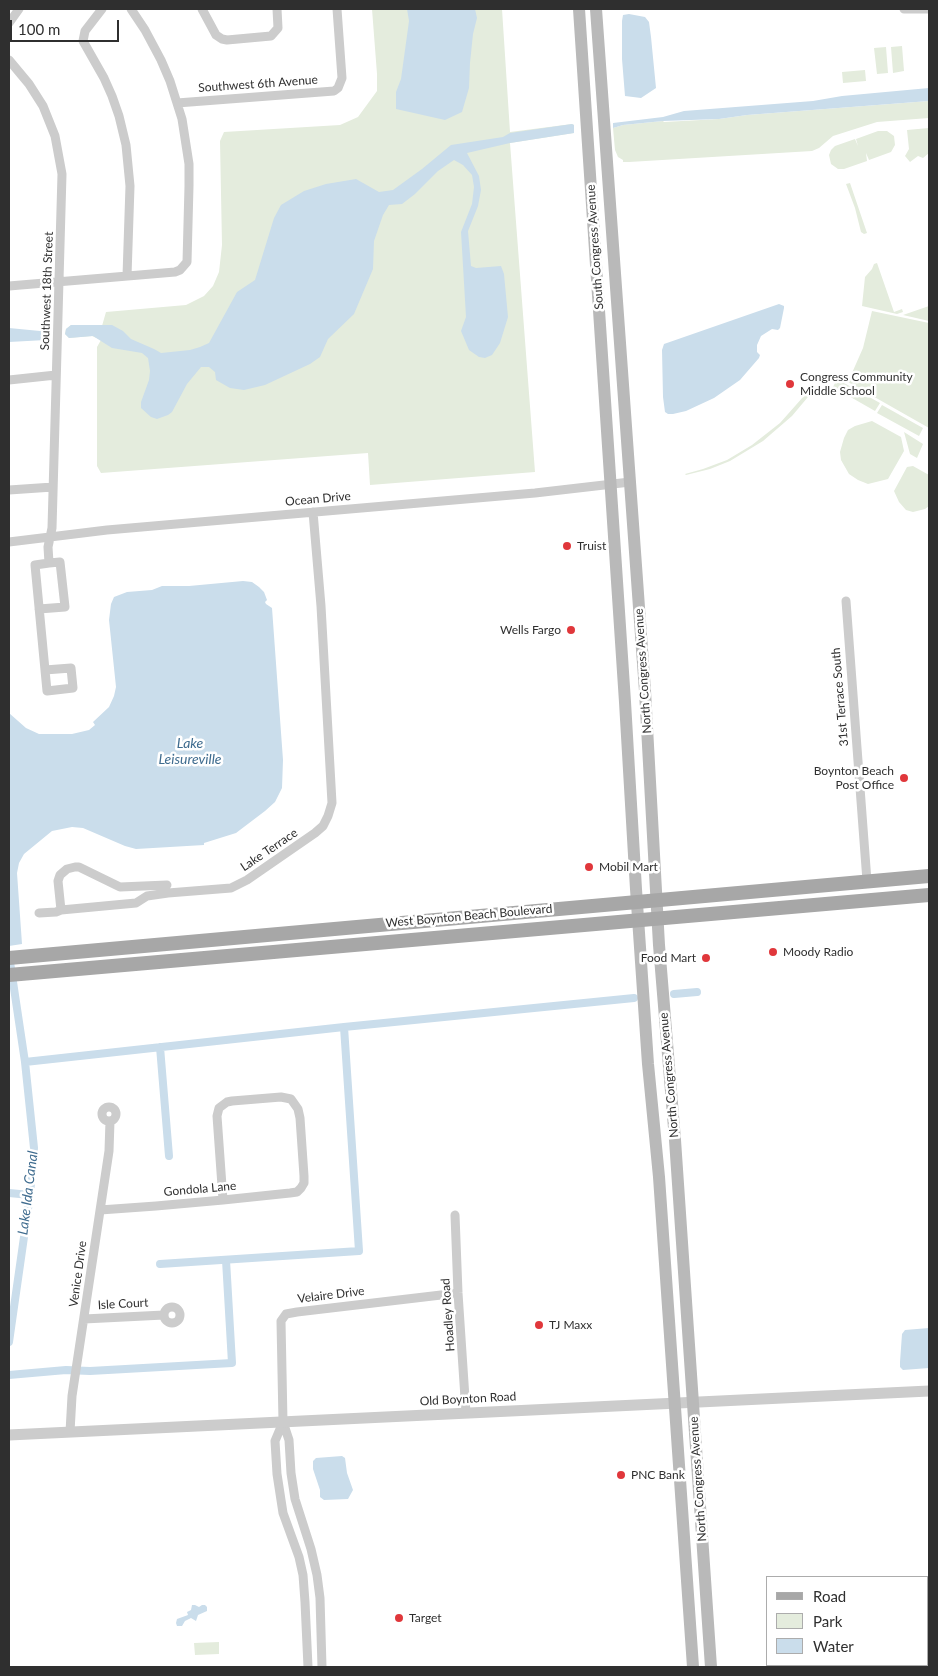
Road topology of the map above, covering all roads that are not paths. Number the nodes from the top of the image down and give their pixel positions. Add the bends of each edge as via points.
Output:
1 (20, 9) edge
2 (102, 9) edge
3 (131, 9) edge
4 (202, 9) edge
5 (277, 9) edge
6 (337, 9) edge
7 (579, 9) edge
8 (596, 9) edge
9 (904, 9) edge
10 (928, 9) edge
11 (9, 23) edge
12 (9, 60) edge
13 (178, 103) junction
14 (127, 276) junction
15 (60, 282) junction
16 (9, 286) edge
17 (56, 375) junction
18 (9, 380) edge
19 (630, 482) junction
20 (611, 485) junction
21 (53, 487) junction
22 (9, 490) edge
23 (313, 512) junction
24 (50, 537) junction
25 (9, 542) edge
26 (49, 563) junction
27 (846, 600) dead end
28 (39, 609) junction
29 (623, 665) junction
30 (45, 670) dead end
31 (645, 691) junction
32 (625, 702) junction
33 (646, 717) junction
34 (929, 876) edge
35 (867, 881) junction
36 (168, 884) dead end
37 (929, 895) edge
38 (658, 900) junction
39 (637, 902) junction
40 (61, 910) junction
41 (39, 913) dead end
42 (658, 919) junction
43 (426, 920) junction
44 (638, 920) junction
45 (398, 923) junction
46 (409, 940) junction
47 (381, 942) junction
48 (9, 958) edge
49 (9, 975) edge
50 (110, 1120) dead end
51 (659, 1177) junction
52 (223, 1200) junction
53 (661, 1207) junction
54 (100, 1210) junction
55 (680, 1214) junction
56 (455, 1216) dead end
57 (681, 1236) junction
58 (458, 1293) junction
59 (164, 1315) dead end
60 (84, 1318) junction
61 (929, 1391) edge
62 (693, 1402) junction
63 (674, 1403) junction
64 (466, 1414) junction
65 (283, 1422) junction
66 (70, 1432) junction
67 (12, 1435) edge
68 (308, 1667) edge
69 (322, 1667) edge
70 (693, 1667) edge
71 (711, 1667) edge

1 - 11 street
2 - 14 street via 85,31 83,41 112,96 125,140 130,186
3 - 13 street via 157,50
4 - 5 street via 216,35 228,40 271,36 278,28
6 - 13 street, Southwest 6th Avenue via 342,78 334,91
7 - 20 main road, South Congress Avenue
8 - 19 main road, South Congress Avenue
9 - 10 street
12 - 15 street, Southwest 18th Street via 43,106 60,155 63,187
13 - 14 street via 189,167 187,262 175,272
14 - 15 street
15 - 16 street
15 - 17 street, Southwest 18th Street
17 - 18 street
17 - 21 street, Southwest 18th Street
19 - 20 street, Ocean Drive
19 - 31 main road, North Congress Avenue
20 - 23 street, Ocean Drive
20 - 29 main road, North Congress Avenue
21 - 22 street
21 - 24 street, Southwest 18th Street
23 - 24 street, Ocean Drive
23 - 40 street, Lake Terrace via 332,803 326,821 315,834 236,886 152,895 136,903
24 - 25 street, Ocean Drive
24 - 26 street, Southwest 18th Street
26 - 28 street via 34,565
26 - 28 street via 60,562 65,606
27 - 35 street, 31st Terrace South
28 - 30 street
29 - 31 main road
29 - 32 main road, North Congress Avenue
31 - 33 main road, North Congress Avenue
32 - 33 main road
32 - 39 main road, North Congress Avenue
33 - 38 main road, North Congress Avenue
34 - 35 main road, West Boynton Beach Boulevard
35 - 38 main road, West Boynton Beach Boulevard
36 - 40 street via 125,888 79,867 70,868 59,877
37 - 42 main road, West Boynton Beach Boulevard
38 - 39 main road, West Boynton Beach Boulevard
38 - 42 main road, North Congress Avenue
39 - 43 main road, West Boynton Beach Boulevard
39 - 44 main road, North Congress Avenue
40 - 41 street, Lake Terrace
42 - 44 main road, West Boynton Beach Boulevard
42 - 55 main road, North Congress Avenue
43 - 45 main road, West Boynton Beach Boulevard
43 - 46 main road
44 - 46 main road, West Boynton Beach Boulevard
44 - 51 main road, North Congress Avenue
45 - 47 main road
45 - 48 main road, West Boynton Beach Boulevard
46 - 47 main road, West Boynton Beach Boulevard
47 - 49 main road, West Boynton Beach Boulevard
50 - 54 street, Venice Drive
51 - 53 main road, North Congress Avenue
51 - 55 main road
52 - 52 street, Gondola Lane via 217,1116 221,1105 232,1101 292,1099 300,1118 304,1168 301,1188 297,1192
52 - 54 street, Gondola Lane
53 - 57 main road
53 - 63 main road, North Congress Avenue
54 - 60 street, Venice Drive
55 - 57 main road, North Congress Avenue
56 - 58 street, Hoadley Road
57 - 62 main road, North Congress Avenue
58 - 64 street, Hoadley Road
58 - 65 street, Velaire Drive via 286,1314 280,1329
59 - 60 street, Isle Court
60 - 66 street, Venice Drive
61 - 62 street, Old Boynton Road
62 - 63 street, Old Boynton Road
62 - 71 main road, North Congress Avenue
63 - 64 street, Old Boynton Road
63 - 70 main road, North Congress Avenue
64 - 65 street, Old Boynton Road
65 - 66 street, Old Boynton Road
65 - 68 street via 275,1440 278,1487 302,1575
65 - 69 street via 289,1440 295,1499 317,1575
66 - 67 street, Old Boynton Road

